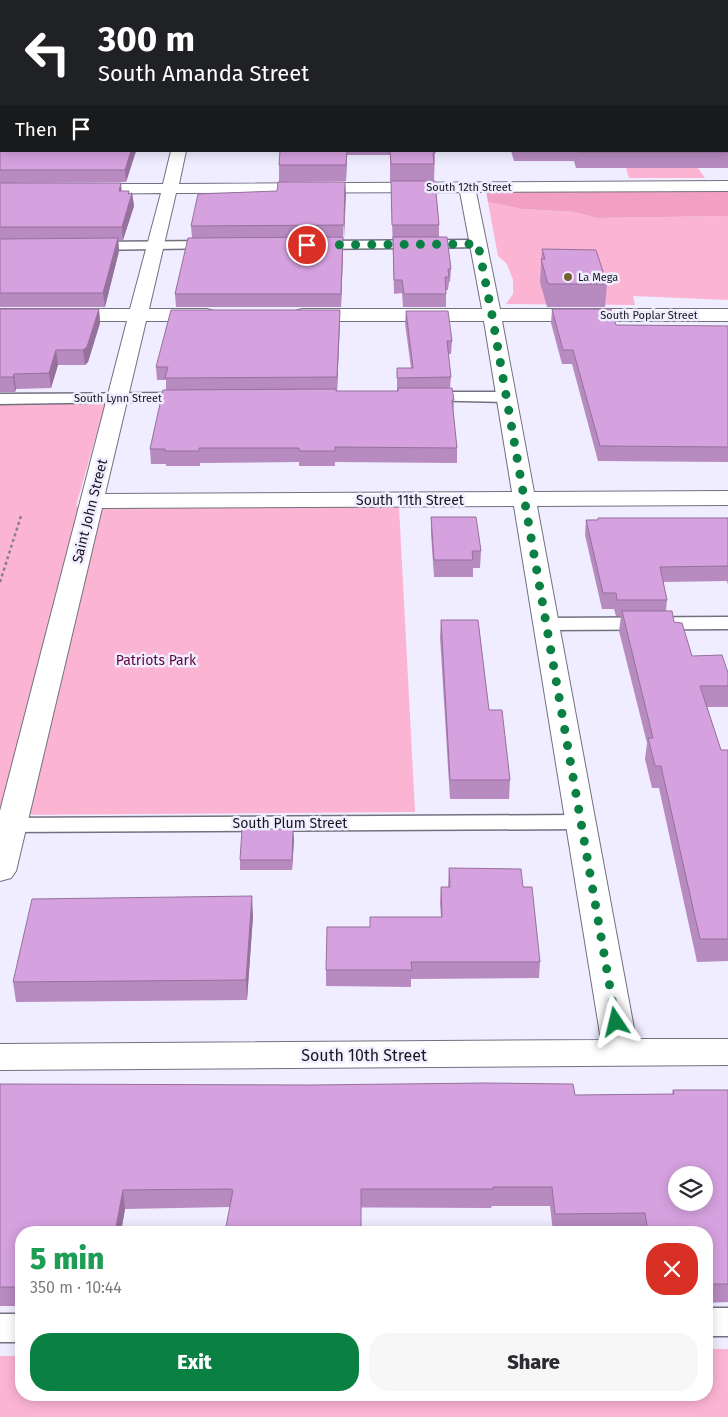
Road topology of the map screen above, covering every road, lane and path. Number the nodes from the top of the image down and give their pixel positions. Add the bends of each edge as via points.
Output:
1 (179, 152) edge
2 (728, 186) edge
3 (467, 187) junction
4 (170, 188) junction
5 (70, 189) edge
6 (478, 244) junction
7 (224, 245) edge
8 (302, 245) edge
9 (78, 246) edge
10 (156, 246) junction
11 (0, 315) edge
12 (139, 315) junction
13 (227, 315) edge
14 (286, 315) edge
15 (492, 315) junction
16 (728, 315) edge
17 (407, 397) edge
18 (506, 397) junction
19 (118, 398) junction
20 (207, 398) edge
21 (0, 399) edge
22 (728, 498) edge
23 (524, 500) junction
24 (92, 501) junction
25 (21, 516) dead end
26 (0, 582) edge
27 (728, 623) edge
28 (546, 624) junction
29 (581, 822) junction
30 (6, 825) edge
31 (0, 871) edge
32 (621, 1052) junction
33 (728, 1052) edge
34 (0, 1057) edge
35 (713, 1322) edge
36 (728, 1322) edge
37 (0, 1328) edge
38 (15, 1328) edge

1 - 4 street, Saint John Street
2 - 3 street, South 12th Street
3 - 4 street, South 12th Street
3 - 6 street
4 - 5 street, South 12th Street
4 - 10 street, Saint John Street
6 - 8 lane
6 - 15 street
7 - 10 lane
9 - 10 lane
10 - 12 street, Saint John Street
11 - 12 street
12 - 13 street
12 - 19 street, Saint John Street
14 - 15 street, South Poplar Street
15 - 16 street, South Poplar Street
15 - 18 street
17 - 18 lane
18 - 23 street
19 - 20 lane, South Lynn Street
19 - 21 lane, South Lynn Street
19 - 24 street, Saint John Street
22 - 23 street, South 11th Street
23 - 24 street, South 11th Street
23 - 28 street
24 - 30 street, Saint John Street
25 - 26 path
27 - 28 lane
28 - 29 street
29 - 30 lane, South Plum Street
29 - 32 street
30 - 31 street, Saint John Street
32 - 33 street, South 10th Street
32 - 34 street, South 10th Street
35 - 36 lane
37 - 38 lane

